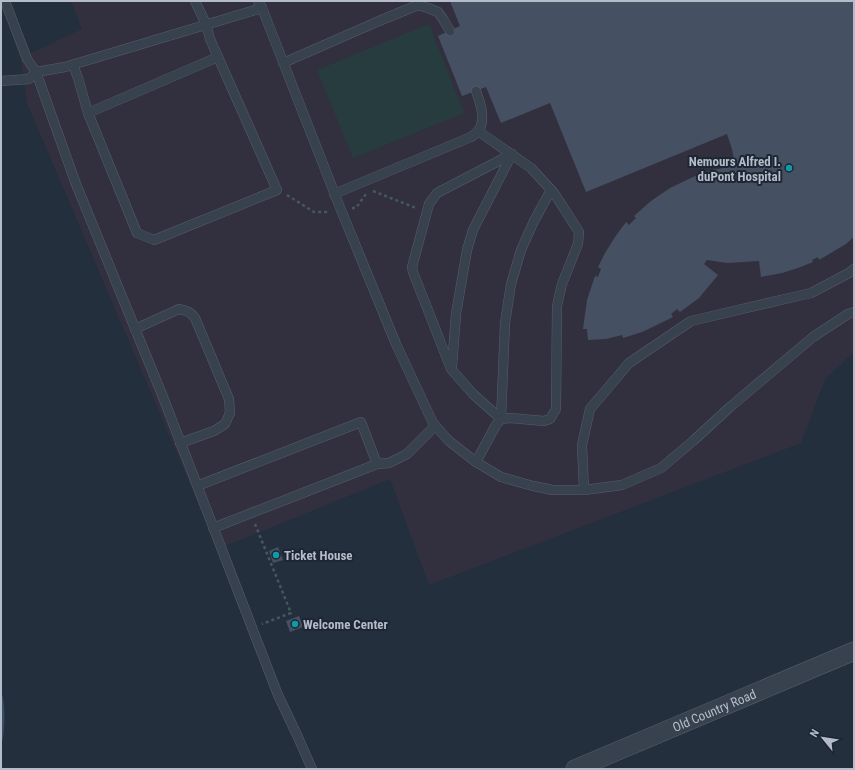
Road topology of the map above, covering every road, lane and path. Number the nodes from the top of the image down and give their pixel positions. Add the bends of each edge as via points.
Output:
1 (4, 1) edge
2 (195, 1) edge
3 (260, 4) edge
4 (206, 24) junction
5 (450, 31) dead end
6 (218, 57) junction
7 (283, 63) junction
8 (73, 65) junction
9 (36, 72) junction
10 (1, 81) edge
11 (476, 91) dead end
12 (88, 113) junction
13 (478, 131) junction
14 (512, 154) junction
15 (277, 190) junction
16 (551, 190) junction
17 (334, 194) junction
18 (352, 208) dead end
19 (421, 209) dead end
20 (334, 212) dead end
21 (851, 271) edge
22 (854, 312) edge
23 (135, 329) junction
24 (452, 369) junction
25 (501, 419) junction
26 (435, 426) junction
27 (180, 443) junction
28 (476, 462) junction
29 (377, 464) junction
30 (197, 486) junction
31 (584, 490) junction
32 (251, 514) junction
33 (213, 528) junction
34 (252, 628) junction
35 (854, 651) edge
36 (312, 769) edge
37 (575, 769) edge

1 - 9 lane via 27,59
2 - 4 lane
3 - 4 lane
3 - 7 lane
4 - 6 lane
4 - 8 lane
5 - 7 lane via 438,12 418,6
6 - 12 lane
6 - 15 lane
7 - 17 lane
8 - 9 lane
8 - 12 lane
9 - 10 lane via 29,79
9 - 23 lane via 76,184
11 - 13 lane via 482,115
12 - 15 lane via 137,233 154,240
13 - 14 lane
13 - 17 lane via 471,137
14 - 16 lane via 531,168
14 - 24 lane via 473,230 467,250 456,314
14 - 24 lane via 437,193 429,204 412,267
15 - 20 path via 314,212
16 - 25 lane via 521,250 511,284 505,323
16 - 25 lane via 579,232 578,244 562,284 557,306 556,409 550,419 544,421
17 - 26 lane via 399,351
18 - 19 path via 356,208 369,190
21 - 31 lane via 811,293 691,321 629,363 590,409 582,445
22 - 31 lane via 813,337 661,468 622,485
23 - 27 lane
23 - 27 lane via 179,309 192,313 229,399 230,413 225,424 214,431
24 - 25 lane
25 - 28 lane
26 - 28 lane via 449,441
26 - 29 lane via 407,454 389,463
27 - 30 lane
28 - 31 lane via 501,477 533,486 553,490
29 - 30 lane via 361,422
29 - 32 lane
30 - 33 lane
32 - 33 lane
32 - 34 path via 291,613
33 - 34 lane
34 - 36 lane via 278,695
35 - 37 street, Old Country Road

